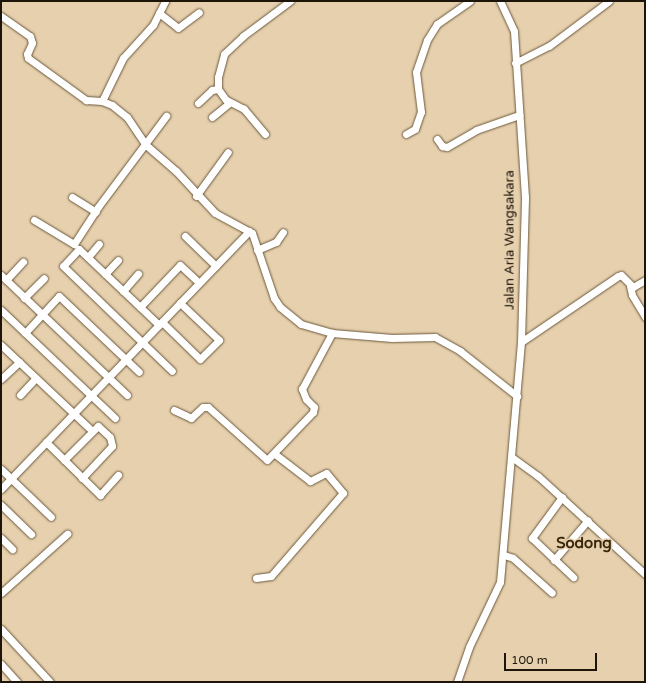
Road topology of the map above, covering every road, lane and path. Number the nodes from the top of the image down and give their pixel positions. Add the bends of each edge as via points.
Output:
1 (165, 1) edge
2 (290, 1) edge
3 (470, 1) edge
4 (500, 1) edge
5 (609, 1) edge
6 (199, 12) dead end
7 (159, 13) junction
8 (1, 16) edge
9 (515, 62) junction
10 (218, 89) junction
11 (102, 101) junction
12 (198, 103) dead end
13 (229, 103) junction
14 (519, 115) junction
15 (166, 116) dead end
16 (212, 118) dead end
17 (265, 134) dead end
18 (406, 134) dead end
19 (437, 139) dead end
20 (146, 145) junction
21 (228, 152) dead end
22 (196, 196) junction
23 (72, 197) dead end
24 (96, 212) junction
25 (34, 220) dead end
26 (249, 231) junction
27 (283, 232) dead end
28 (185, 236) dead end
29 (99, 244) dead end
30 (257, 250) junction
31 (88, 257) junction
32 (118, 260) dead end
33 (23, 262) dead end
34 (216, 266) junction
35 (105, 274) junction
36 (138, 274) dead end
37 (4, 278) edge
38 (44, 278) dead end
39 (645, 280) edge
40 (199, 284) junction
41 (630, 286) junction
42 (123, 290) junction
43 (24, 298) junction
44 (180, 303) junction
45 (140, 307) junction
46 (2, 313) edge
47 (42, 314) junction
48 (645, 317) edge
49 (160, 324) junction
50 (25, 333) junction
51 (332, 333) junction
52 (142, 342) junction
53 (521, 342) junction
54 (1, 345) edge
55 (126, 360) junction
56 (19, 362) junction
57 (172, 371) dead end
58 (139, 372) dead end
59 (36, 378) junction
60 (109, 378) junction
61 (1, 379) edge
62 (20, 395) dead end
63 (127, 395) dead end
64 (91, 396) junction
65 (517, 396) junction
66 (174, 410) dead end
67 (74, 414) junction
68 (115, 418) dead end
69 (89, 428) dead end
70 (46, 442) junction
71 (275, 454) junction
72 (513, 458) junction
73 (64, 460) junction
74 (1, 469) edge
75 (118, 476) dead end
76 (82, 478) junction
77 (11, 479) junction
78 (1, 489) edge
79 (562, 497) junction
80 (1, 505) edge
81 (51, 517) dead end
82 (588, 520) junction
83 (31, 534) dead end
84 (68, 534) dead end
85 (1, 538) edge
86 (12, 549) dead end
87 (504, 555) junction
88 (554, 560) junction
89 (645, 574) edge
90 (573, 577) dead end
91 (256, 578) dead end
92 (1, 593) edge
93 (552, 593) dead end
94 (1, 629) edge
95 (1, 664) edge
96 (18, 682) edge
97 (50, 682) edge
98 (457, 682) edge

1 - 7 street
2 - 10 street via 243,36 224,54 218,77
3 - 18 street via 441,21 427,40 416,72 421,112 415,129
4 - 9 street, Jalan Aria Wangsakara via 514,31
5 - 9 street via 549,46
6 - 7 street via 178,28
7 - 11 street via 153,25 123,58
8 - 11 street via 30,36 32,43 28,58 86,100
9 - 14 street, Jalan Aria Wangsakara
10 - 12 street via 212,90
10 - 13 street
11 - 20 street via 112,105 127,117
13 - 16 street
13 - 17 street via 244,109
14 - 19 street via 476,130 447,147 442,146
14 - 53 street, Jalan Aria Wangsakara via 525,197
15 - 20 street
20 - 22 street via 176,171
20 - 24 street
21 - 22 street
22 - 26 street via 215,213
23 - 24 street
24 - 25 street via 74,244
26 - 30 street
26 - 34 street
27 - 30 street via 276,242
28 - 34 street
29 - 31 street
30 - 51 street via 274,298 280,307 305,326
31 - 35 street
31 - 52 street via 79,249 63,266
32 - 35 street
33 - 37 street
34 - 40 street
35 - 42 street
36 - 42 street
37 - 43 street
38 - 43 street
39 - 41 street
40 - 44 street
40 - 45 street via 180,265
41 - 48 street via 632,295
41 - 53 street via 621,275 618,276
42 - 45 street
43 - 47 street
44 - 49 street
44 - 49 street via 219,340 200,360
45 - 49 street
46 - 50 street
47 - 50 street
47 - 55 street via 59,296
47 - 60 street
49 - 52 street
50 - 64 street
51 - 65 street via 392,338 435,337 460,351
51 - 71 street via 302,388 306,399 314,407 313,412
52 - 55 street
52 - 57 street
53 - 65 street, Jalan Aria Wangsakara
54 - 56 street
55 - 58 street
55 - 60 street
56 - 59 street
56 - 61 street
59 - 62 street
59 - 67 street
60 - 63 street
60 - 64 street
64 - 67 street
64 - 68 street
65 - 72 street, Jalan Aria Wangsakara
66 - 71 street via 191,418 203,407 208,407 264,460
67 - 69 street
67 - 70 street
70 - 73 street
70 - 77 street
71 - 91 street via 310,481 326,472 343,493 271,576
72 - 79 street via 526,465
72 - 87 street, Jalan Aria Wangsakara
73 - 76 street
73 - 76 street via 98,426 110,437 112,446
74 - 77 street
75 - 76 street via 100,495
77 - 78 street
77 - 81 street
79 - 82 street
79 - 88 street via 532,538
80 - 83 street
82 - 88 street
82 - 89 street
84 - 92 street
85 - 86 street
87 - 93 street via 512,558
87 - 98 street, Jalan Aria Wangsakara via 500,582 469,647
88 - 90 street
94 - 97 street
95 - 96 street

